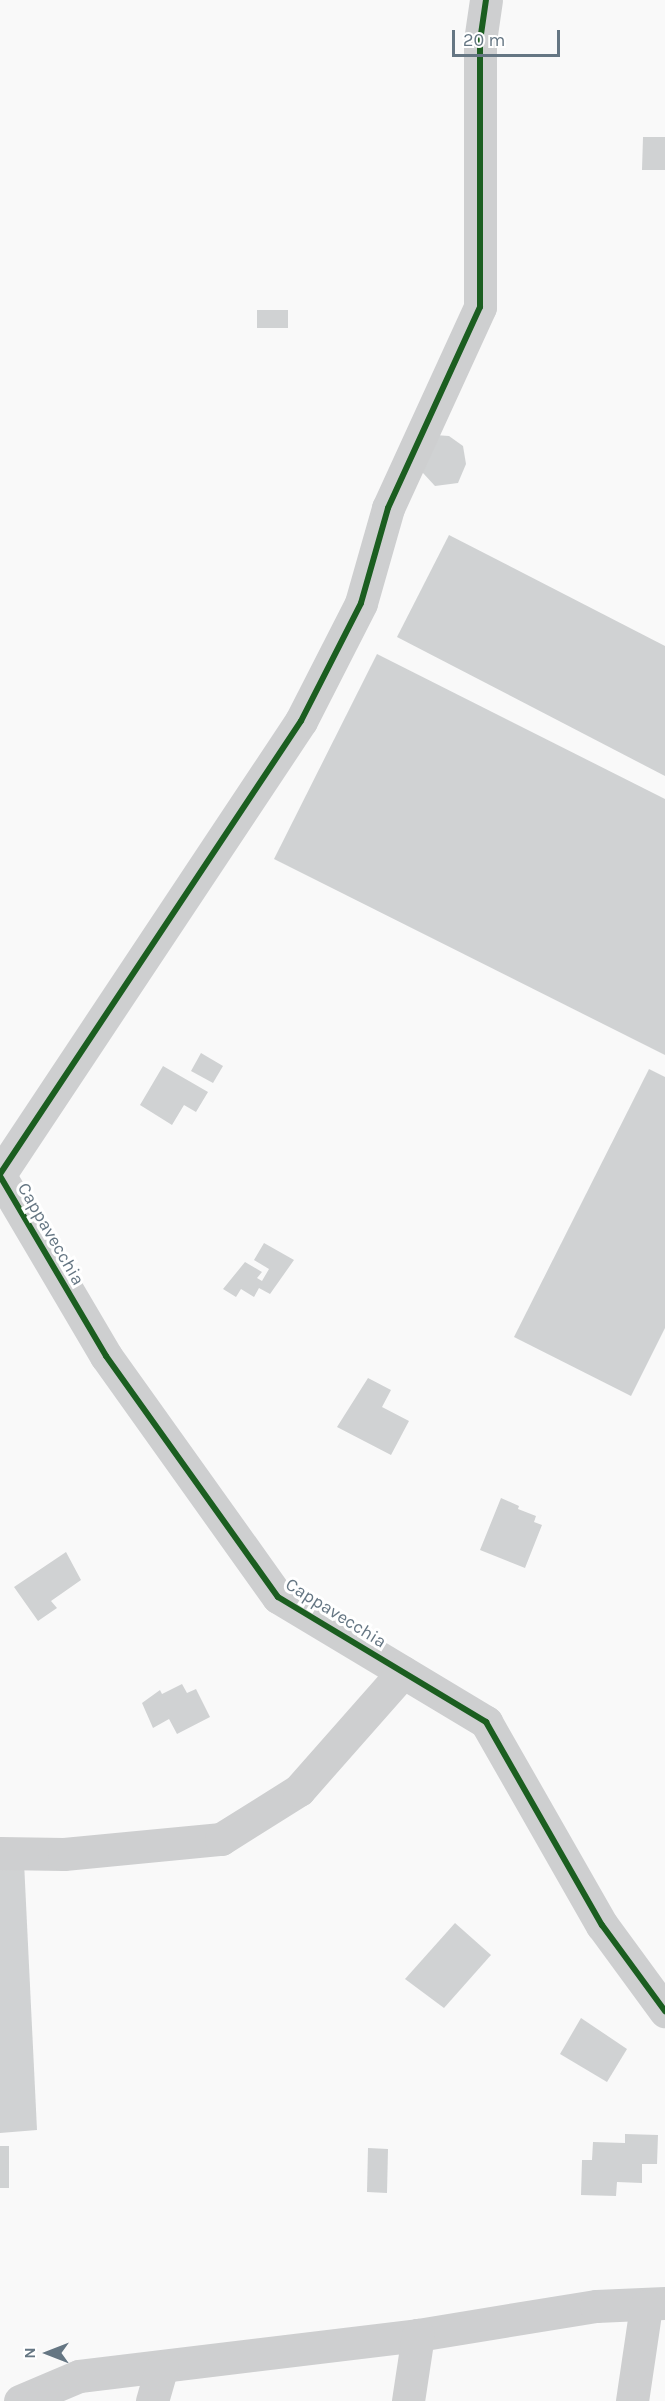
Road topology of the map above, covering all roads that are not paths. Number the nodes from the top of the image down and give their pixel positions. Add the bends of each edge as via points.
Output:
1 (486, 0) edge
2 (0, 1175) edge
3 (403, 1672) junction
4 (0, 1853) edge
5 (665, 2011) edge
6 (656, 2305) edge
7 (418, 2335) junction
8 (162, 2367) junction
9 (20, 2401) edge
10 (152, 2401) edge
11 (408, 2401) edge
12 (632, 2401) edge

1 - 2 street via 480,41 480,307 388,508 361,603 301,722
2 - 3 street, Cappavecchia via 106,1356 278,1597
3 - 4 street via 298,1790 222,1839 64,1854
3 - 5 street, Cappavecchia via 486,1722 602,1925
6 - 7 street via 596,2306
6 - 12 street
7 - 8 street
7 - 11 street
8 - 9 street via 79,2376
8 - 10 street

